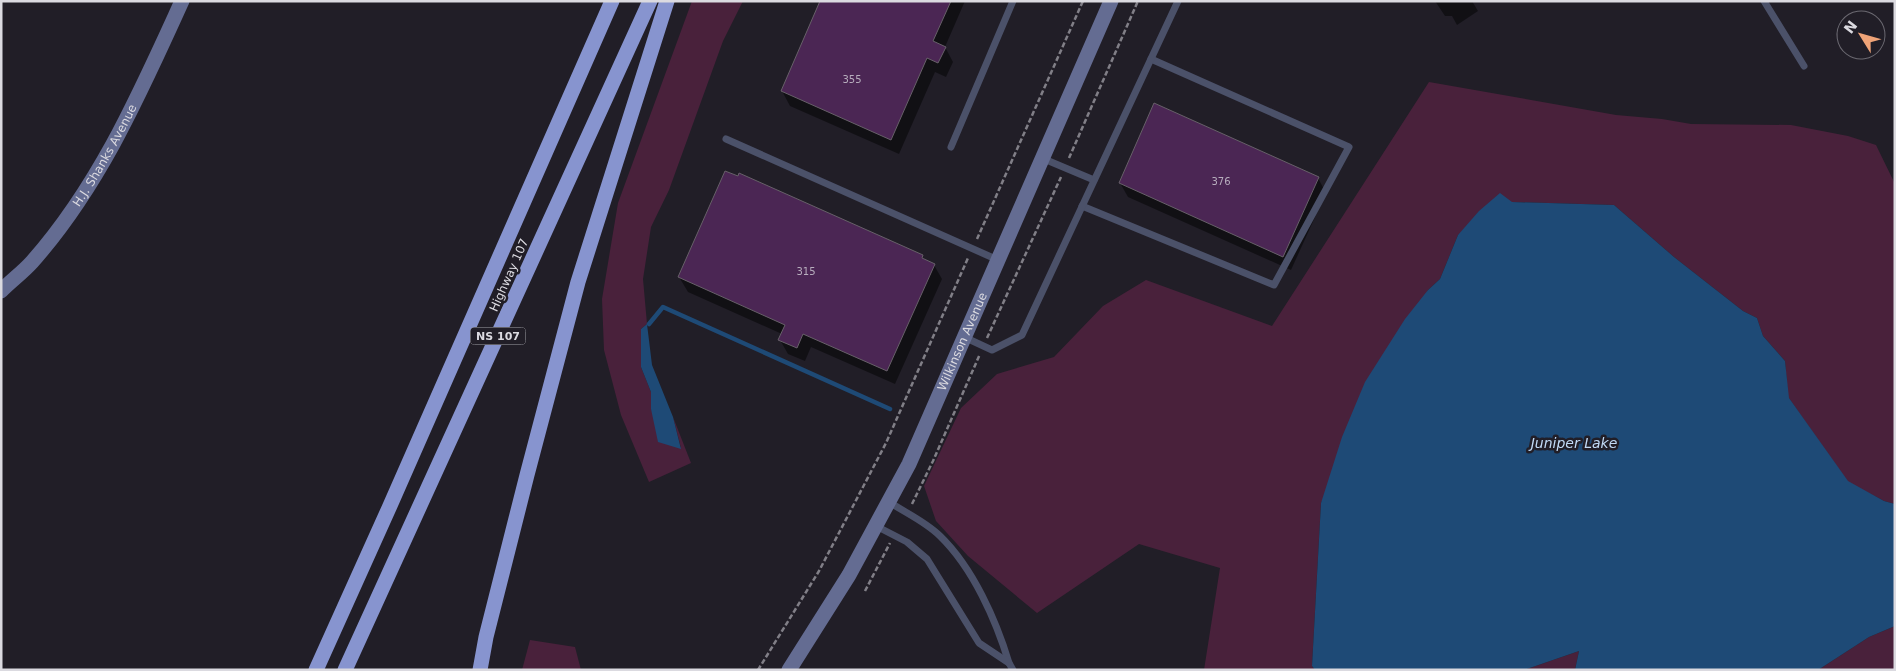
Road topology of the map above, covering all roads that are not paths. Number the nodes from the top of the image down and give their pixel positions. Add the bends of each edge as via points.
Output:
1 (182, 1) edge
2 (612, 1) edge
3 (650, 1) edge
4 (667, 1) edge
5 (1013, 1) edge
6 (1112, 1) edge
7 (1178, 1) edge
8 (1764, 1) edge
9 (1151, 59) junction
10 (1804, 66) dead end
11 (726, 139) dead end
12 (951, 147) dead end
13 (1044, 159) junction
14 (1094, 180) junction
15 (1082, 206) junction
16 (999, 260) junction
17 (1, 291) edge
18 (964, 337) junction
19 (889, 502) junction
20 (876, 526) junction
21 (1008, 663) junction
22 (316, 670) edge
23 (345, 670) edge
24 (480, 670) edge
25 (789, 670) edge
26 (1013, 670) edge

1 - 17 street, H.J. Shanks Avenue via 120,133 93,181 36,257
2 - 22 highway, Highway 107 / NS 107
3 - 23 highway, Highway 107 / NS 107
4 - 24 highway via 578,282
5 - 12 lane
6 - 13 street, Wilkinson Avenue
7 - 9 lane
8 - 10 lane
9 - 14 lane
9 - 15 lane via 1349,147 1274,286
11 - 16 lane
13 - 14 lane
13 - 16 street, Wilkinson Avenue
14 - 15 lane
15 - 18 lane via 1022,335 992,350
16 - 18 street, Wilkinson Avenue
18 - 19 street, Wilkinson Avenue
19 - 20 street, Wilkinson Avenue
19 - 21 lane via 939,535 959,558 1000,632
20 - 21 lane via 907,542 927,559 979,643
20 - 25 street, Wilkinson Avenue
21 - 26 lane

